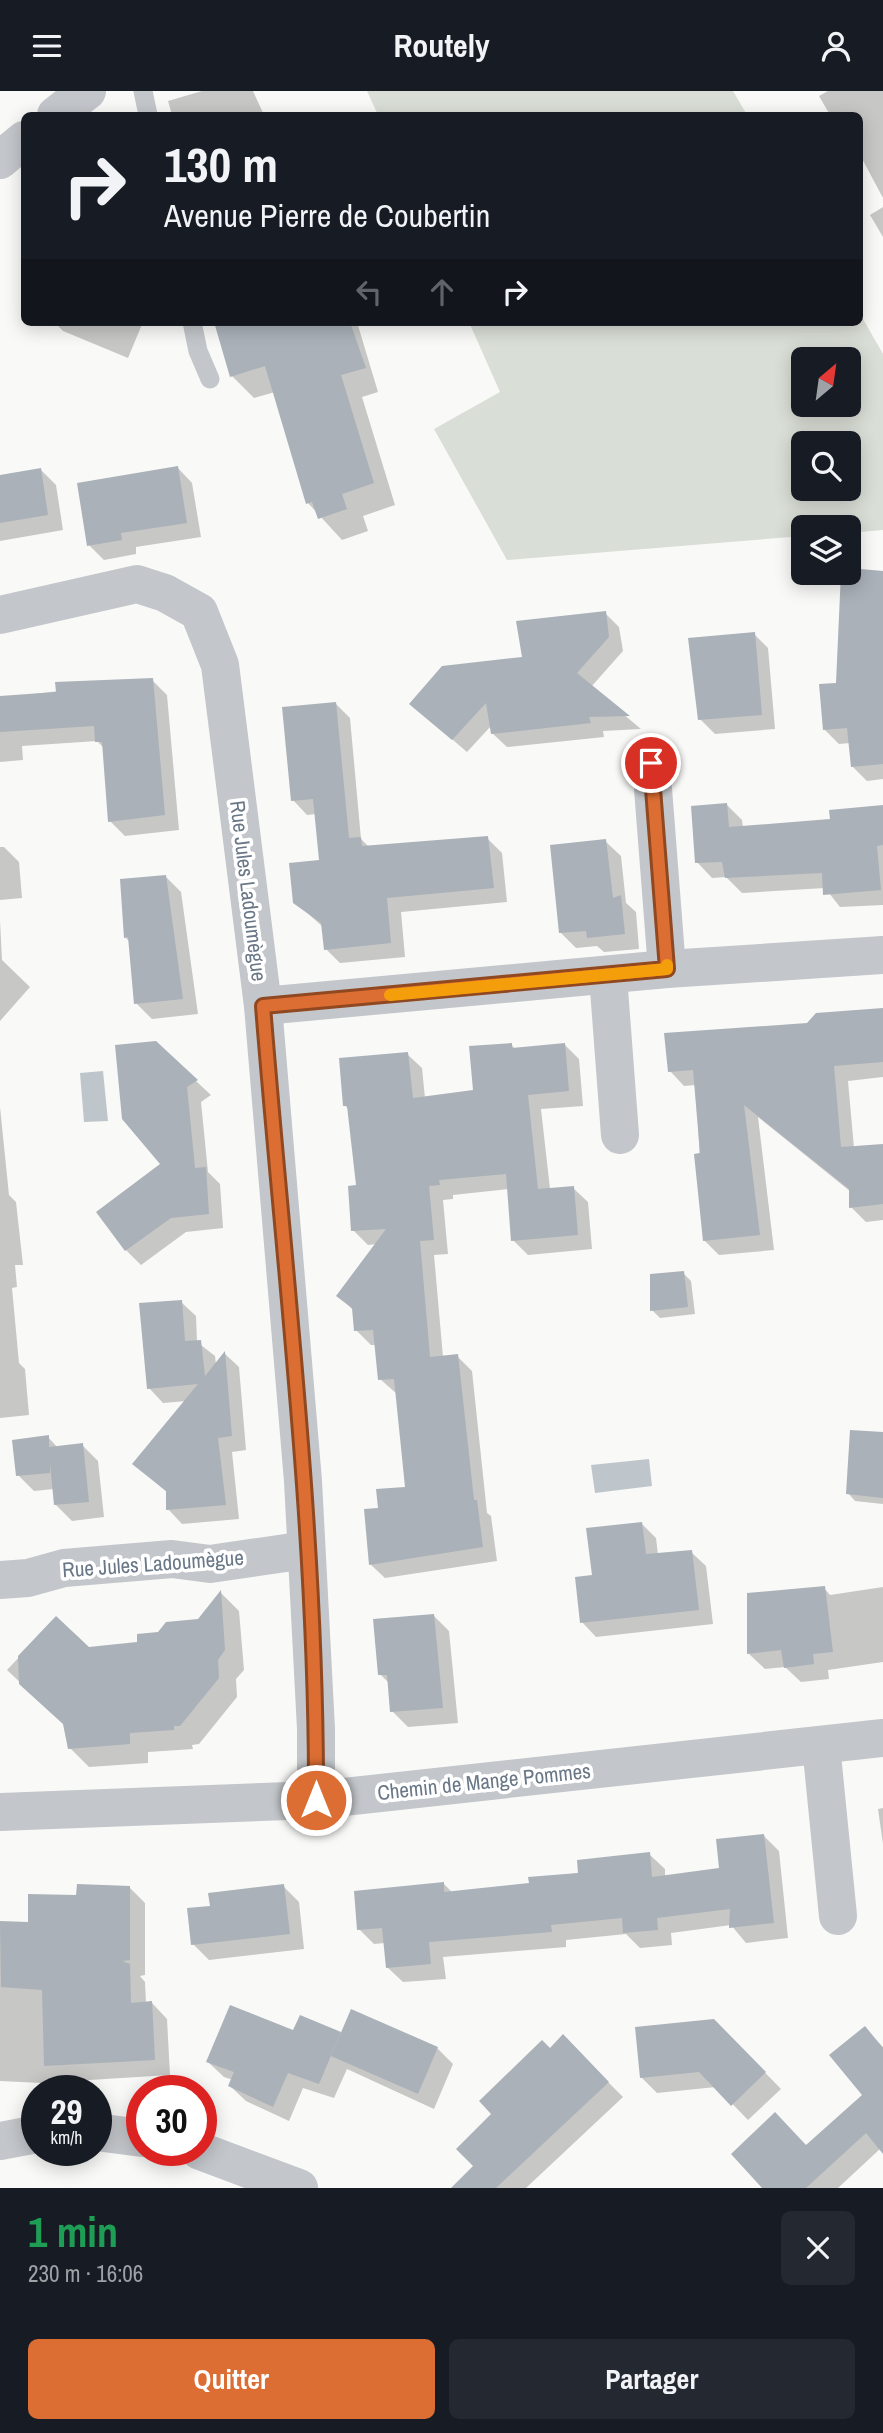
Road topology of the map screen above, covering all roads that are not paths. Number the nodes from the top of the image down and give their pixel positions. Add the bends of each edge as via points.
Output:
1 (87, 91) edge
2 (143, 91) edge
3 (60, 112) edge
4 (147, 112) edge
5 (21, 143) edge
6 (0, 160) edge
7 (193, 326) edge
8 (210, 379) dead end
9 (0, 615) edge
10 (651, 763) dead end
11 (883, 954) edge
12 (667, 969) junction
13 (608, 976) junction
14 (263, 1006) junction
15 (620, 1135) dead end
16 (306, 1550) junction
17 (0, 1580) edge
18 (883, 1738) edge
19 (821, 1745) junction
20 (316, 1800) junction
21 (0, 1812) edge
22 (838, 1916) dead end
23 (21, 2137) edge
24 (0, 2141) edge
25 (217, 2157) edge
26 (299, 2188) edge

1 - 3 street
2 - 4 lane
5 - 6 street
7 - 8 lane
9 - 14 street, Rue Jules Ladoumègue via 137,585 165,593 199,612 220,666
10 - 12 street
11 - 12 street
12 - 13 street
13 - 14 street
13 - 15 street
14 - 16 street, Rue Jules Ladoumègue
16 - 17 street, Rue Jules Ladoumègue via 211,1564 172,1559 64,1568
16 - 20 street, Rue Jules Ladoumègue
18 - 19 street, Chemin de Mange Pommes
19 - 20 street, Chemin de Mange Pommes
19 - 22 street
20 - 21 street, Chemin de Mange Pommes
23 - 24 street
25 - 26 street

